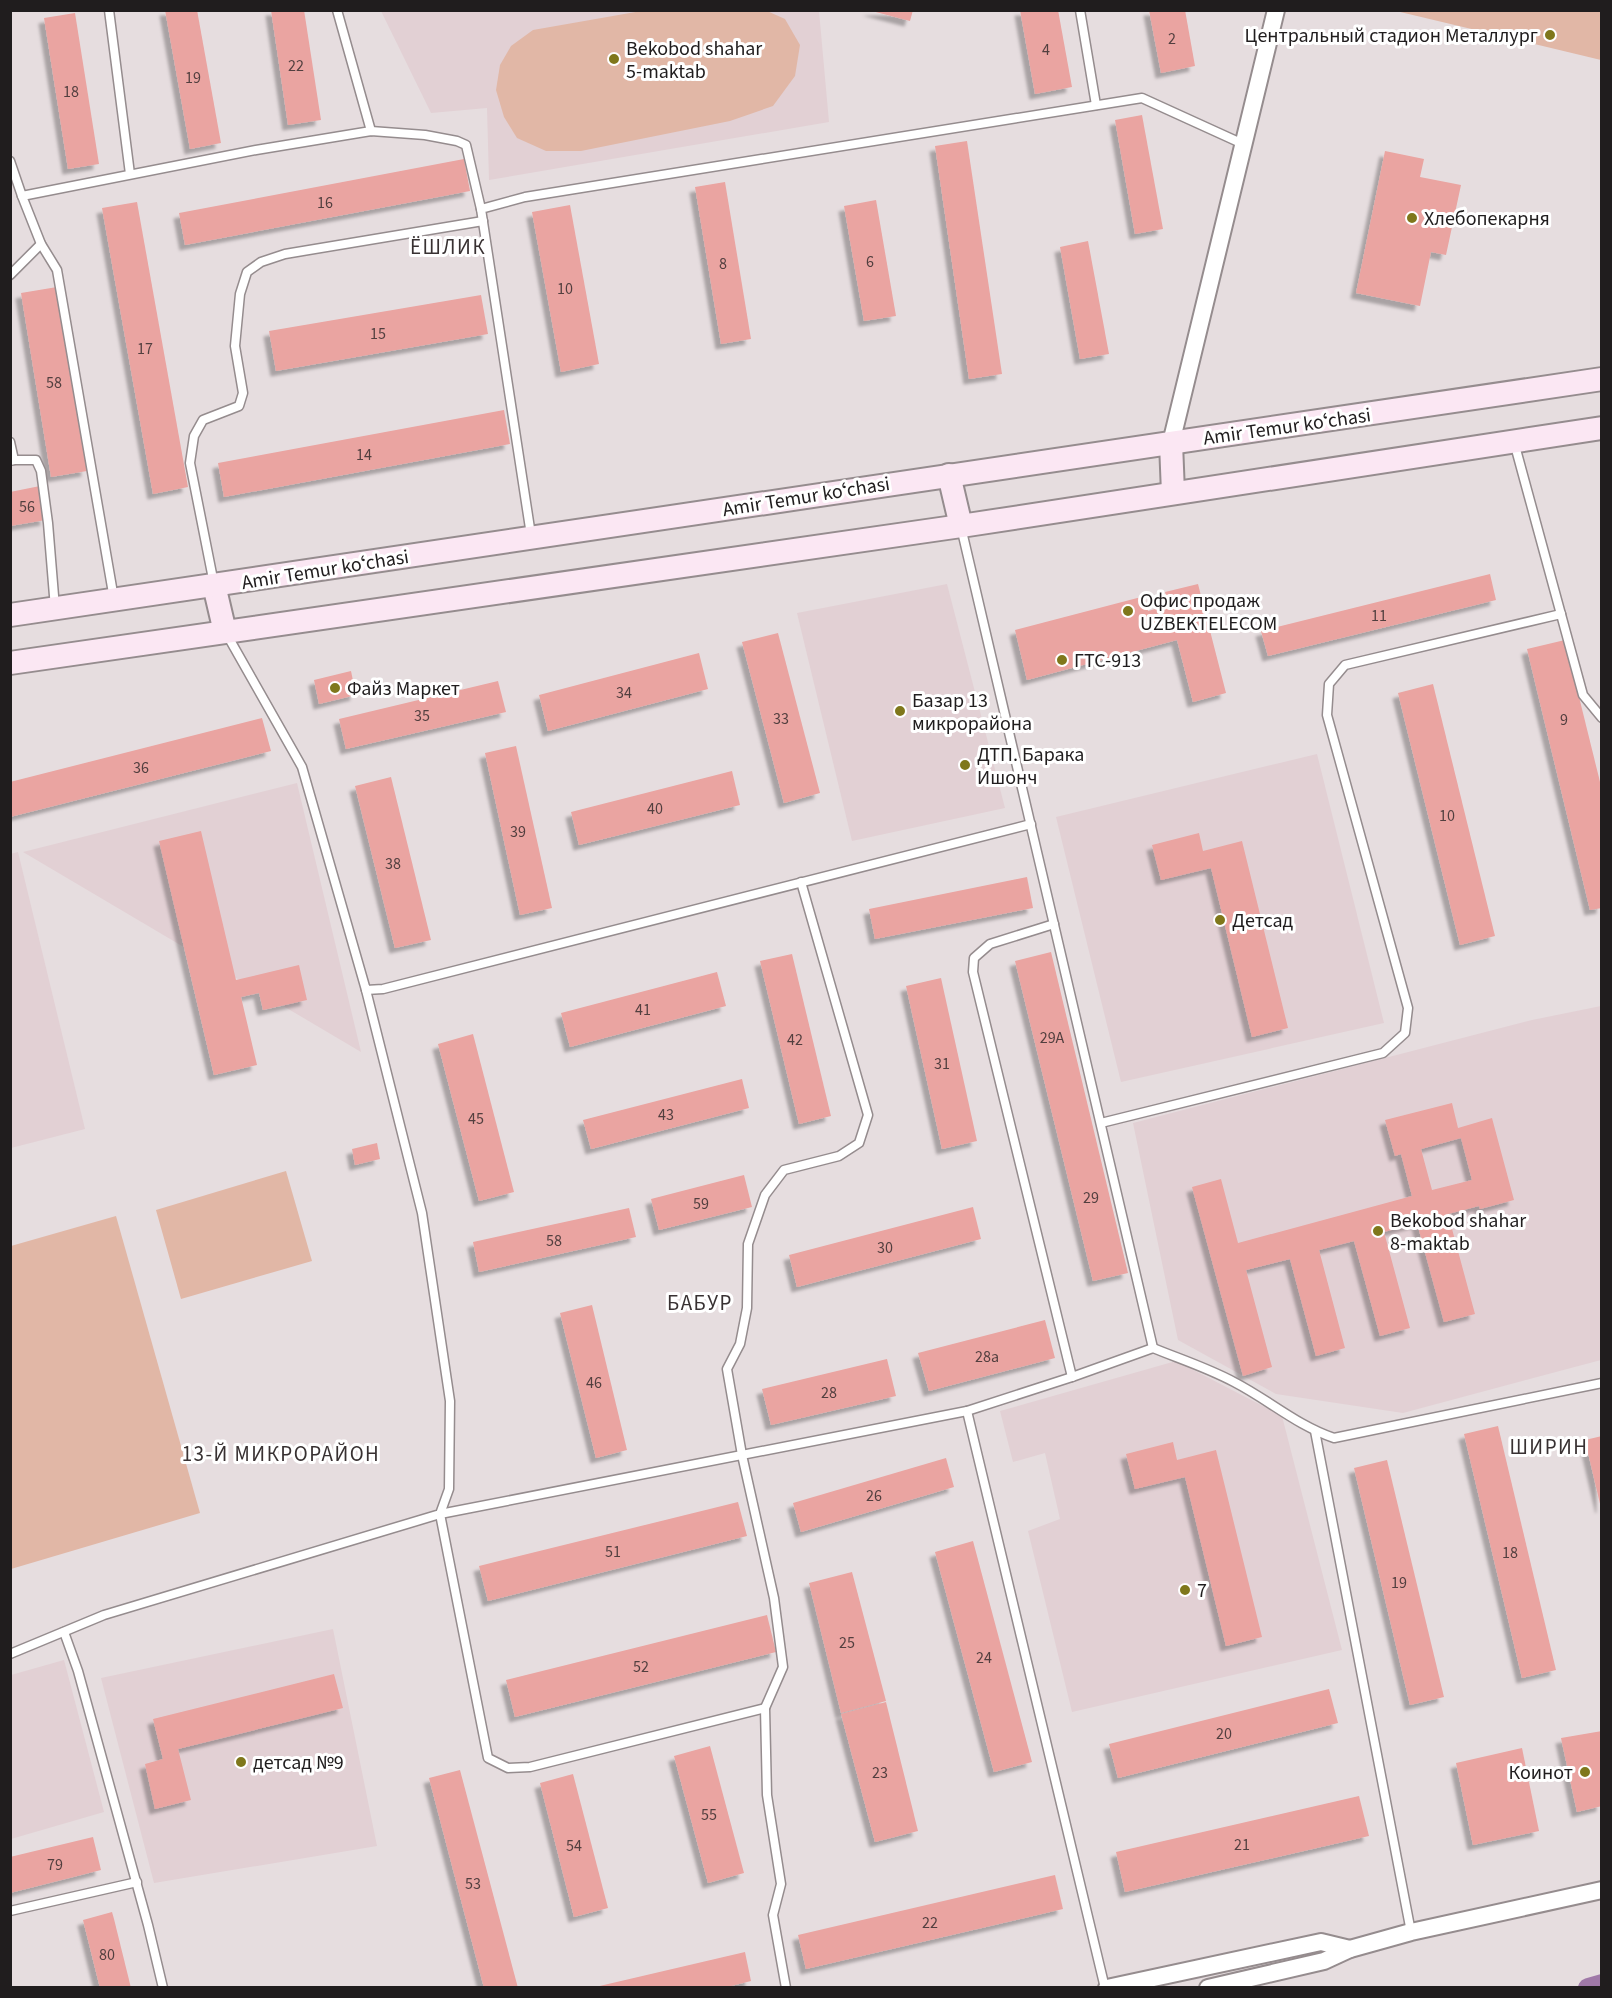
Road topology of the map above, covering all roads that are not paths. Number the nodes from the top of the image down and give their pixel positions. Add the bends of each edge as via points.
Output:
1 (109, 10) edge
2 (337, 10) edge
3 (1080, 10) edge
4 (1276, 10) edge
5 (1096, 105) junction
6 (371, 131) junction
7 (1244, 144) junction
8 (10, 161) edge
9 (130, 174) junction
10 (22, 196) junction
11 (481, 209) junction
12 (483, 221) junction
13 (41, 244) junction
14 (10, 275) edge
15 (1602, 379) edge
16 (1602, 428) edge
17 (10, 442) edge
18 (1514, 442) junction
19 (1171, 443) junction
20 (12, 460) edge
21 (949, 475) junction
22 (1173, 493) junction
23 (961, 526) junction
24 (531, 538) junction
25 (214, 585) junction
26 (114, 600) junction
27 (55, 609) junction
28 (1561, 614) junction
29 (10, 615) edge
30 (225, 632) junction
31 (10, 663) edge
32 (1602, 718) edge
33 (1031, 824) junction
34 (801, 882) junction
35 (1054, 924) junction
36 (366, 990) junction
37 (1101, 1124) junction
38 (1153, 1348) junction
39 (1072, 1377) junction
40 (1602, 1383) edge
41 (967, 1411) junction
42 (1315, 1431) junction
43 (742, 1455) junction
44 (440, 1514) junction
45 (64, 1632) junction
46 (10, 1654) edge
47 (765, 1708) junction
48 (136, 1882) junction
49 (1602, 1890) edge
50 (10, 1911) edge
51 (1411, 1932) junction
52 (1350, 1949) junction
53 (163, 1988) edge
54 (786, 1988) edge
55 (1106, 1988) edge
56 (1208, 1988) edge

1 - 9 lane
2 - 6 lane
3 - 5 lane
4 - 7 street
5 - 7 lane via 1142,98
5 - 11 lane via 537,195
6 - 9 lane
6 - 11 lane via 425,135 466,145
7 - 19 street
8 - 10 lane
9 - 10 lane
10 - 13 lane
11 - 12 lane
12 - 24 lane
12 - 25 lane via 285,254 261,262 247,272 240,294 234,346 243,393 239,406 203,420 194,436 190,463
13 - 14 lane
13 - 26 lane via 57,270
15 - 19 street, Amir Temur koʻchasi
16 - 18 street
17 - 20 lane
18 - 22 street
18 - 28 lane
19 - 21 street, Amir Temur koʻchasi
19 - 22 street
20 - 27 lane via 36,460 40,471
21 - 23 street
21 - 24 street, Amir Temur koʻchasi
22 - 23 street
23 - 30 street
23 - 33 lane
24 - 25 street, Amir Temur koʻchasi
25 - 26 street, Amir Temur koʻchasi
25 - 30 street
26 - 27 street, Amir Temur koʻchasi
27 - 29 street, Amir Temur koʻchasi
28 - 32 lane via 1583,695
28 - 37 lane via 1345,665 1329,684 1327,715 1408,1008 1405,1033 1383,1053
30 - 31 street
30 - 36 lane via 302,767
33 - 34 lane
33 - 35 lane
34 - 36 lane via 395,986
34 - 43 lane via 868,1115 859,1143 839,1156 784,1170 765,1195 748,1244 747,1308 740,1344 727,1369
35 - 37 lane
35 - 39 lane via 990,944 974,958 973,972
36 - 44 lane via 422,1213 450,1401 449,1488
37 - 38 lane
38 - 39 lane
38 - 42 lane via 1234,1382
39 - 41 lane
40 - 42 lane via 1334,1438
41 - 43 lane
41 - 55 lane
42 - 51 lane
43 - 44 lane
43 - 47 lane via 774,1598 783,1667
44 - 45 lane via 104,1615
44 - 47 lane via 488,1758 508,1768 530,1767
45 - 46 lane
45 - 48 lane
47 - 54 lane via 766,1795 781,1884 773,1915
48 - 50 lane
48 - 53 lane
49 - 51 street
51 - 52 street
52 - 55 street via 1320,1942
52 - 56 street via 1324,1961

